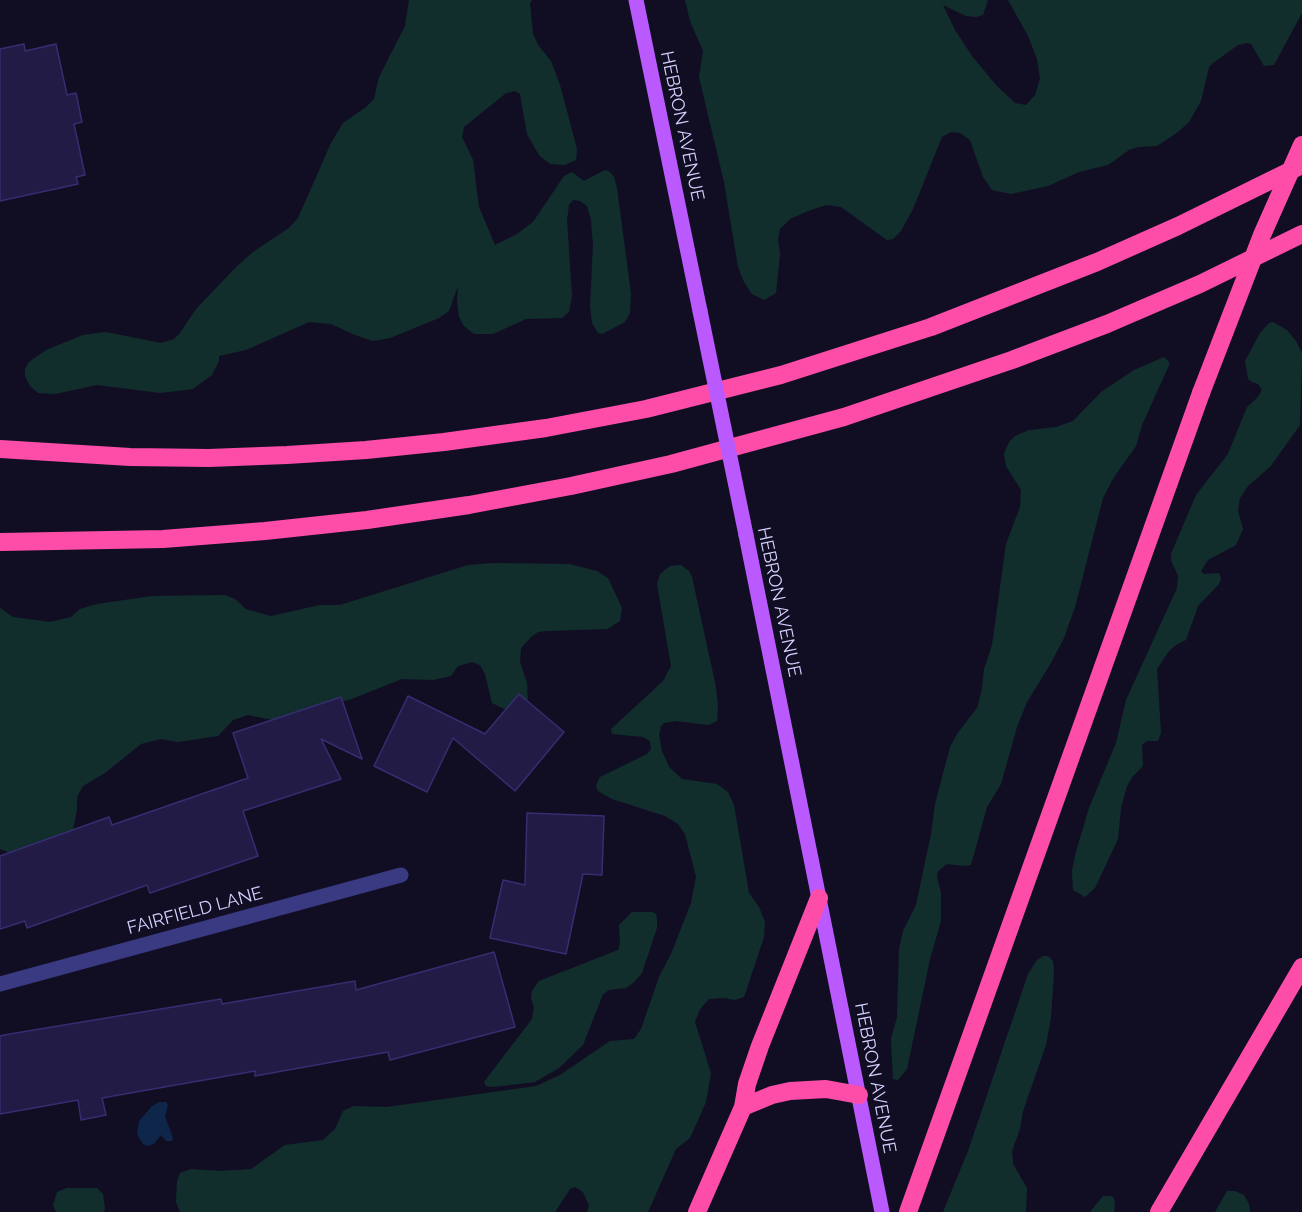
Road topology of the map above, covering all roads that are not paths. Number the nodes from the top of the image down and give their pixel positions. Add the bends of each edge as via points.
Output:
1 (636, 0) edge
2 (1302, 145) edge
3 (1302, 165) edge
4 (1302, 234) edge
5 (0, 449) edge
6 (0, 542) edge
7 (401, 875) dead end
8 (819, 898) junction
9 (1302, 967) edge
10 (0, 984) edge
11 (859, 1095) junction
12 (743, 1107) junction
13 (697, 1212) edge
14 (882, 1212) edge
15 (908, 1212) edge
16 (1159, 1212) edge

1 - 8 main road, HEBRON AVENUE, bridge
2 - 15 highway, bridge via 1262,235 1201,393
3 - 5 highway via 1097,262 931,327 781,375 646,409 444,442 287,455 130,457
4 - 6 highway via 1200,284 1012,360 844,417 671,464 469,505 367,520 163,539
7 - 10 street, FAIRFIELD LANE
8 - 11 main road, HEBRON AVENUE
8 - 12 highway via 760,1046
9 - 16 highway
11 - 12 highway via 826,1089 790,1091
11 - 14 main road, HEBRON AVENUE
12 - 13 highway

